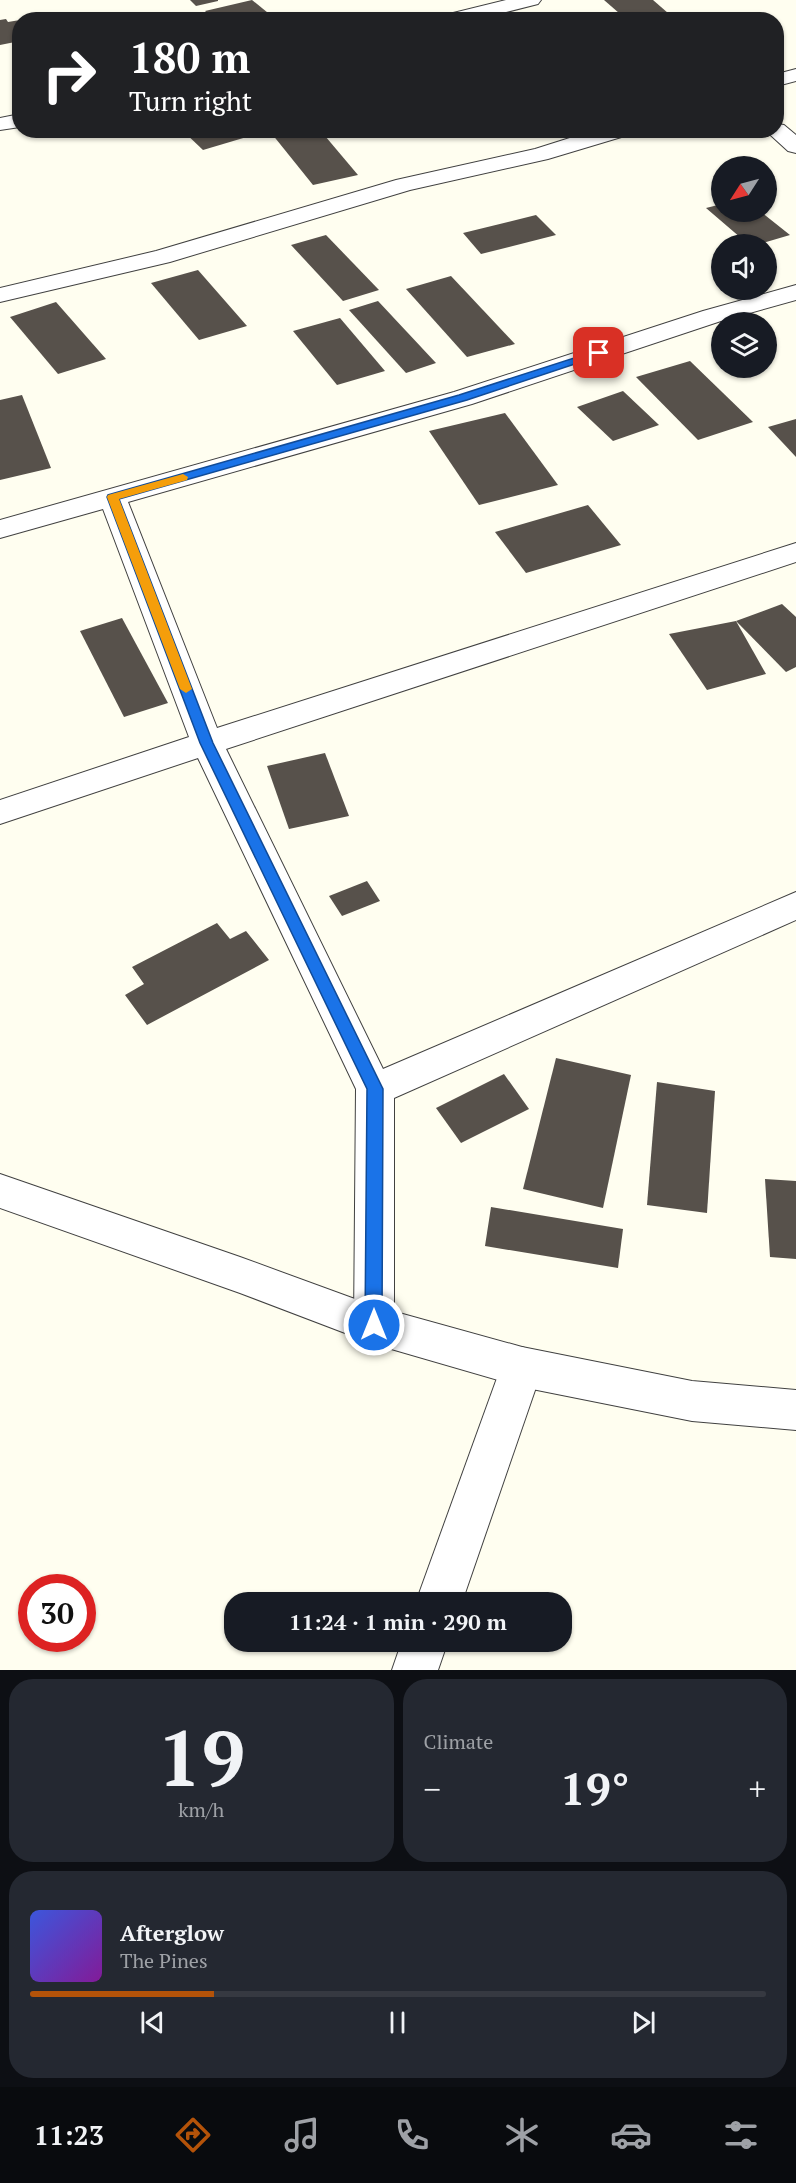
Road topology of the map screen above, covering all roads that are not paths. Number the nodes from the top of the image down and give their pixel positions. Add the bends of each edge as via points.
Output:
1 (531, 0) edge
2 (481, 12) edge
3 (784, 137) edge
4 (593, 138) edge
5 (796, 147) edge
6 (796, 292) edge
7 (0, 295) edge
8 (112, 497) junction
9 (0, 529) edge
10 (796, 552) edge
11 (207, 743) junction
12 (0, 812) edge
13 (796, 905) edge
14 (375, 1089) junction
15 (0, 1191) edge
16 (374, 1325) junction
17 (522, 1366) junction
18 (796, 1410) edge
19 (443, 1592) edge
20 (421, 1652) edge
21 (415, 1670) edge

1 - 2 street
3 - 5 street
4 - 7 street via 404,185 162,256
6 - 8 street via 463,398
8 - 9 street
8 - 11 street
10 - 11 street
11 - 12 street
11 - 14 street
13 - 14 street
14 - 16 street
15 - 16 street
16 - 17 street
17 - 18 street via 692,1401
17 - 19 street
20 - 21 street

